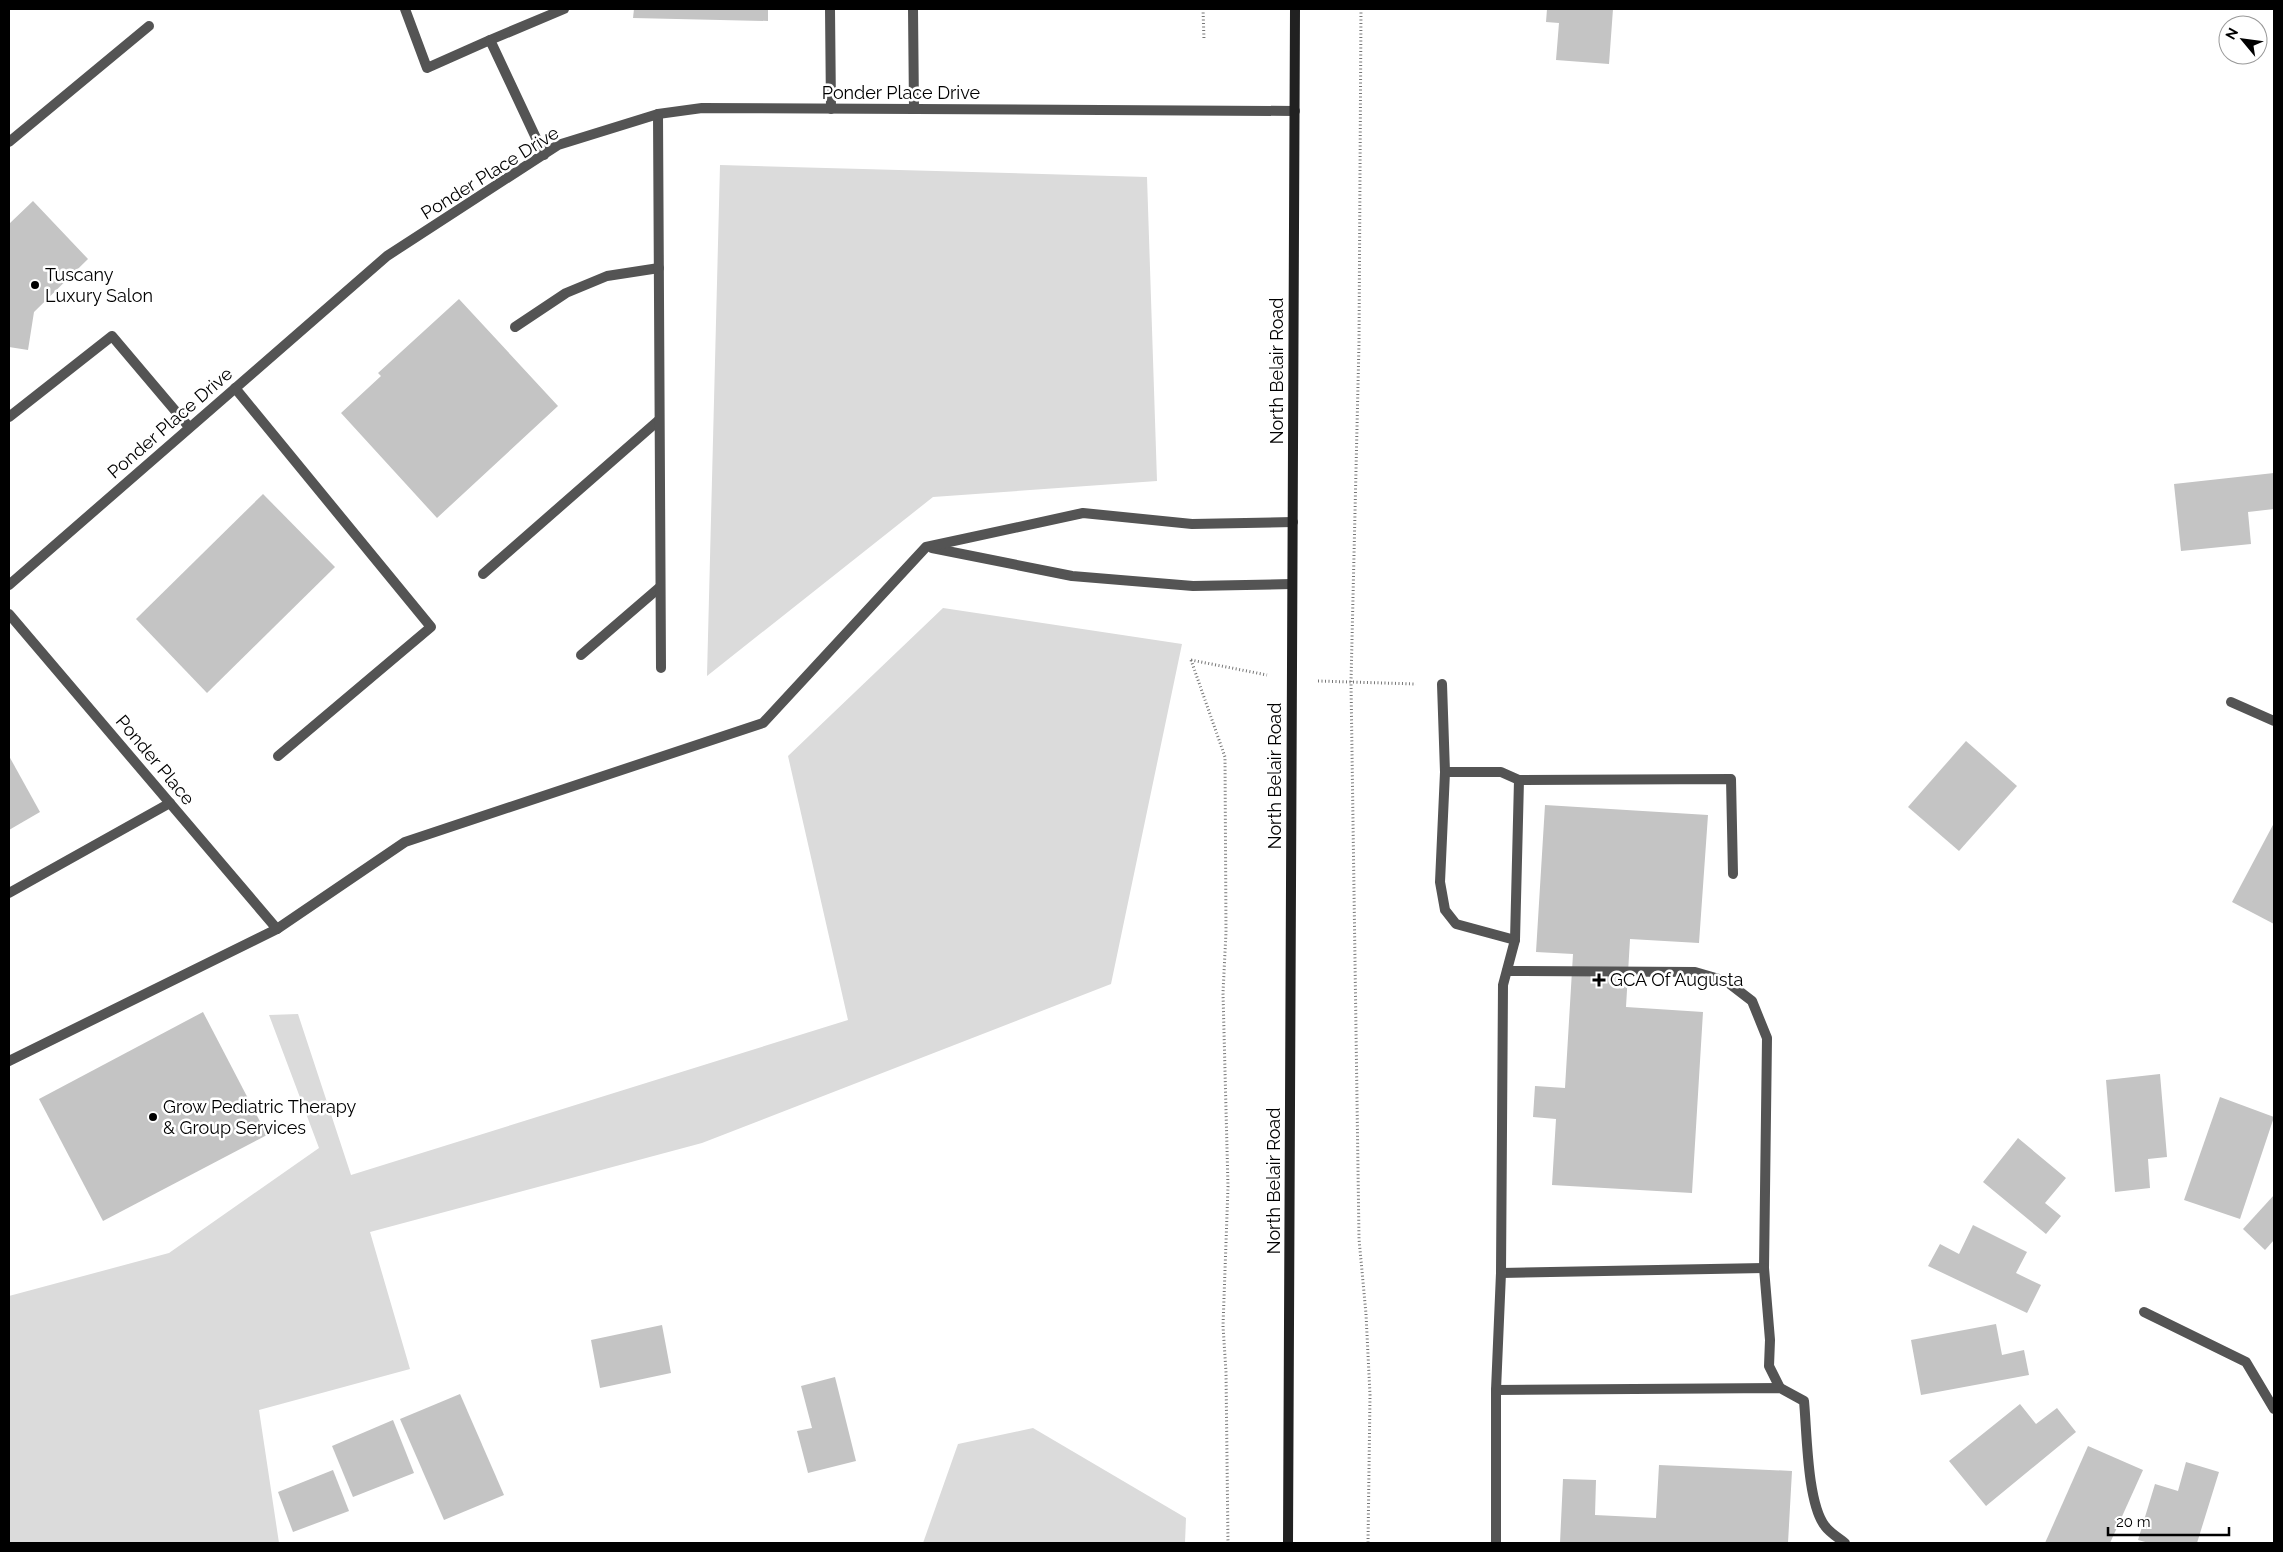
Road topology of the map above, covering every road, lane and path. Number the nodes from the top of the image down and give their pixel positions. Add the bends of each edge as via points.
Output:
1 (405, 9) edge
2 (564, 9) edge
3 (830, 9) edge
4 (914, 9) edge
5 (1203, 9) edge
6 (1295, 9) edge
7 (1361, 9) edge
8 (149, 26) dead end
9 (490, 40) junction
10 (1204, 40) dead end
11 (831, 109) junction
12 (914, 109) junction
13 (1294, 111) junction
14 (658, 114) junction
15 (9, 142) edge
16 (544, 155) junction
17 (659, 268) junction
18 (515, 327) dead end
19 (235, 388) junction
20 (9, 417) edge
21 (659, 420) junction
22 (189, 427) junction
23 (1293, 522) junction
24 (926, 547) junction
25 (483, 574) dead end
26 (1292, 584) junction
27 (9, 585) edge
28 (660, 587) junction
29 (9, 614) edge
30 (581, 655) dead end
31 (661, 668) dead end
32 (1292, 680) junction
33 (1350, 682) junction
34 (1442, 684) joint
35 (2231, 702) dead end
36 (2274, 721) edge
37 (278, 756) dead end
38 (1445, 772) junction
39 (1519, 780) junction
40 (170, 803) junction
41 (1733, 874) dead end
42 (9, 893) edge
43 (277, 929) junction
44 (1515, 940) junction
45 (1507, 971) junction
46 (9, 1061) edge
47 (1764, 1268) junction
48 (1501, 1273) junction
49 (2144, 1312) dead end
50 (1780, 1388) junction
51 (1496, 1390) junction
52 (2274, 1409) edge
53 (1228, 1543) edge
54 (1288, 1543) edge
55 (1368, 1543) edge
56 (1496, 1543) edge
57 (1845, 1543) edge

1 - 9 street via 427,68
2 - 9 street
3 - 11 street
4 - 12 street
5 - 10 path
6 - 13 main road, North Belair Road
7 - 33 path via 1359,343
8 - 15 street
9 - 16 street
11 - 12 street, Ponder Place Drive
11 - 14 street, Ponder Place Drive via 702,108
12 - 13 street, Ponder Place Drive
13 - 23 main road, North Belair Road
14 - 16 street, Ponder Place Drive via 558,145
14 - 17 street
16 - 19 street, Ponder Place Drive via 387,256
17 - 18 street via 607,276 566,293
17 - 21 street
19 - 22 street, Ponder Place Drive
19 - 37 street via 431,627
20 - 22 street via 112,336
21 - 25 street
21 - 28 street
22 - 27 street, Ponder Place Drive
23 - 24 street via 1192,524 1083,513
23 - 26 main road, North Belair Road
24 - 26 street via 1072,576 1193,586
24 - 43 street via 763,723 405,842
26 - 32 main road, North Belair Road
28 - 30 street
28 - 31 street
29 - 40 street, Ponder Place
32 - 33 path
32 - 53 path via 1191,660 1225,757 1223,994 1228,1187 1223,1326
32 - 54 main road, North Belair Road
33 - 34 path
33 - 55 path via 1359,1239 1370,1395
34 - 38 street
35 - 36 street
38 - 39 street via 1501,772
38 - 44 street via 1440,882 1445,910 1456,924
39 - 41 street via 1730,779
39 - 44 street
40 - 42 street
40 - 43 street, Ponder Place
43 - 46 street
44 - 45 street
45 - 47 street via 1695,972 1726,981 1752,1002 1767,1038
45 - 48 street via 1503,985
47 - 48 street
47 - 50 street via 1769,1366
48 - 51 street
49 - 52 street via 2246,1362
50 - 51 street
50 - 57 street via 1804,1401 1811,1489 1817,1511 1825,1526
51 - 56 street

